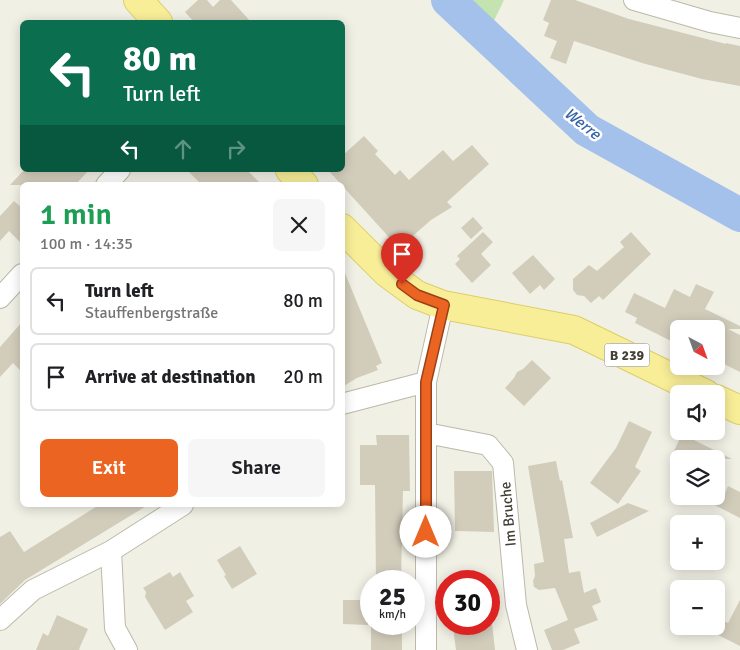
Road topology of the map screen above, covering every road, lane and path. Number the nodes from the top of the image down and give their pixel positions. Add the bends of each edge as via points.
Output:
1 (138, 0) edge
2 (634, 0) edge
3 (156, 20) edge
4 (740, 28) edge
5 (118, 172) edge
6 (292, 172) edge
7 (109, 182) edge
8 (301, 182) edge
9 (345, 231) edge
10 (20, 276) edge
11 (0, 298) edge
12 (444, 305) junction
13 (426, 382) junction
14 (687, 385) edge
15 (345, 403) edge
16 (725, 403) edge
17 (740, 410) edge
18 (426, 433) junction
19 (181, 507) edge
20 (111, 551) junction
21 (0, 620) edge
22 (127, 650) edge
23 (426, 650) edge
24 (527, 650) edge

1 - 3 main road
2 - 4 street
5 - 7 street
6 - 8 main road
9 - 12 main road, B 239 via 387,273 417,295
10 - 11 street
12 - 13 street
12 - 14 main road, B 239 via 574,330
13 - 15 street
13 - 18 street
16 - 17 main road
18 - 23 street
18 - 24 street, Im Bruche via 488,444 503,462 516,605
19 - 20 street
20 - 21 street via 33,590
20 - 22 street via 115,628

